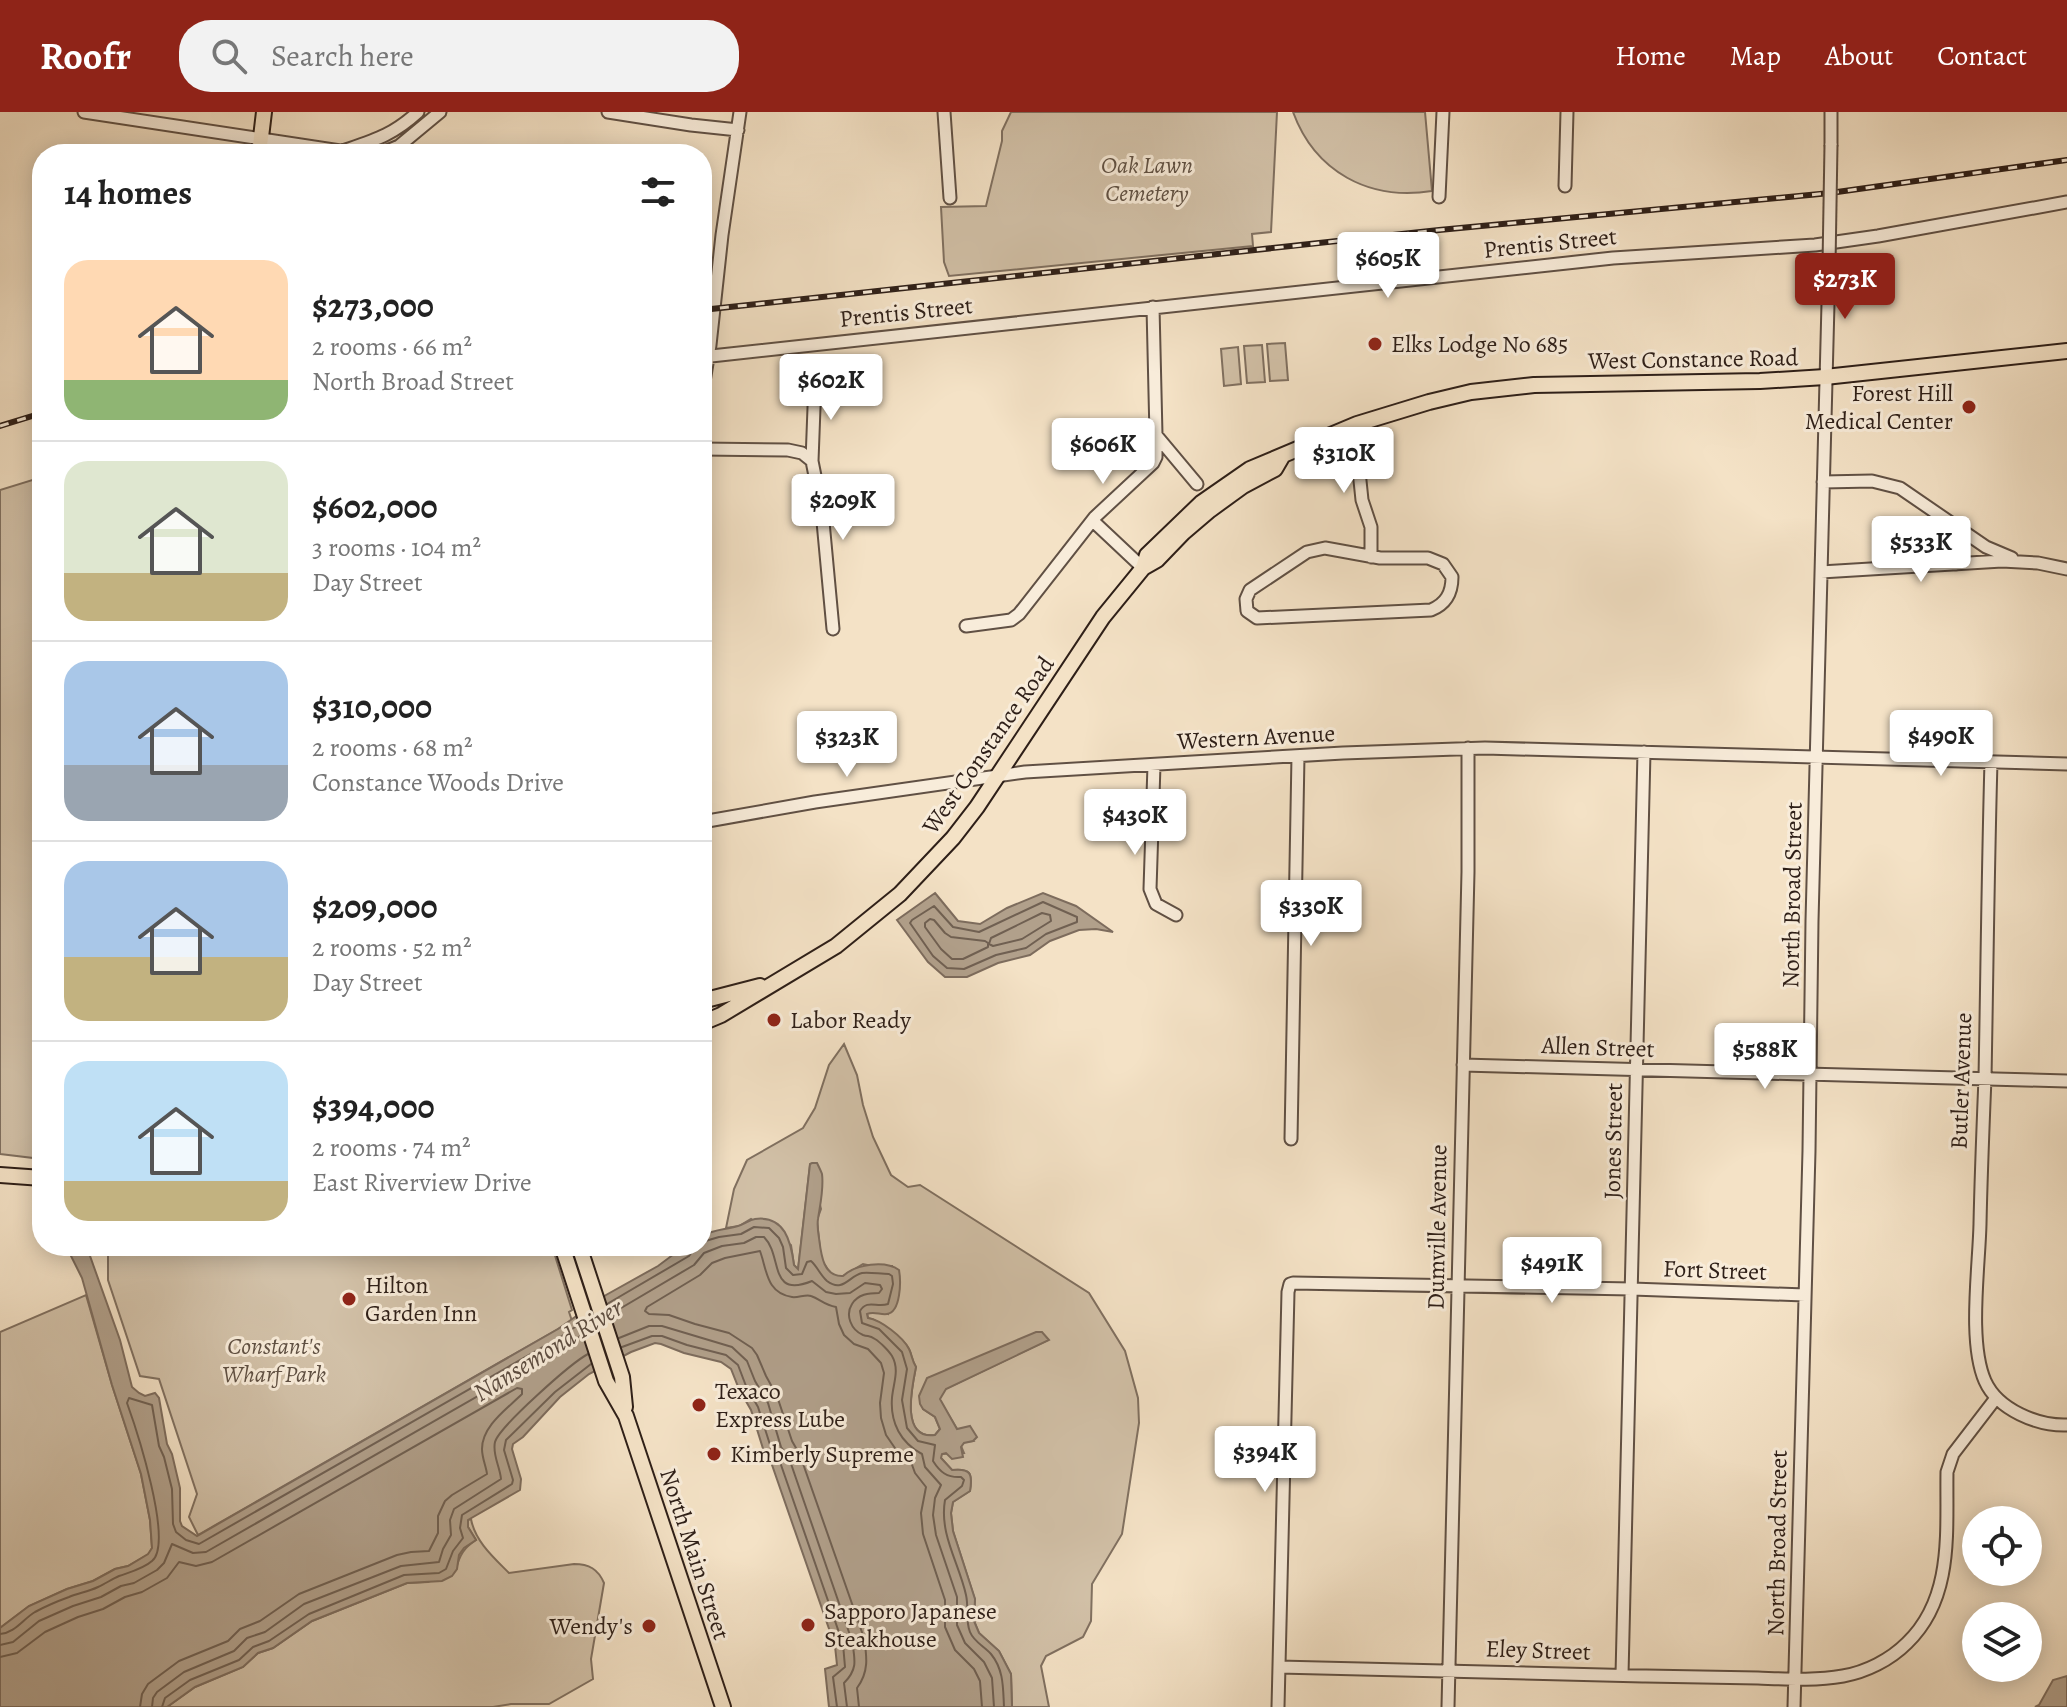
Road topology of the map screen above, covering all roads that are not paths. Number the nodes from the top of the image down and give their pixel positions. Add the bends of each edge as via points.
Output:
1 (84, 112) edge
2 (264, 112) edge
3 (418, 112) edge
4 (440, 112) edge
5 (608, 112) edge
6 (740, 112) edge
7 (944, 112) edge
8 (1443, 112) edge
9 (1567, 112) edge
10 (1831, 112) edge
11 (738, 130) junction
12 (245, 144) edge
13 (260, 144) edge
14 (362, 144) edge
15 (401, 144) edge
16 (1565, 186) dead end
17 (1439, 197) dead end
18 (950, 198) dead end
19 (2067, 202) edge
20 (712, 304) edge
21 (1153, 307) junction
22 (2067, 351) edge
23 (712, 355) edge
24 (1825, 377) junction
25 (815, 381) dead end
26 (1341, 430) junction
27 (1156, 435) junction
28 (712, 449) edge
29 (812, 461) junction
30 (1823, 482) junction
31 (1197, 484) dead end
32 (1093, 521) junction
33 (1963, 531) junction
34 (1371, 557) junction
35 (2020, 561) junction
36 (1956, 564) junction
37 (1143, 568) junction
38 (2067, 569) edge
39 (1821, 572) junction
40 (966, 626) dead end
41 (833, 629) dead end
42 (1468, 748) junction
43 (1644, 752) junction
44 (1298, 756) junction
45 (1817, 757) junction
46 (1991, 762) junction
47 (2067, 764) edge
48 (1154, 765) junction
49 (998, 775) junction
50 (712, 820) edge
51 (1176, 915) dead end
52 (772, 983) junction
53 (712, 998) edge
54 (712, 1018) edge
55 (1463, 1065) junction
56 (1637, 1070) junction
57 (1810, 1075) junction
58 (1985, 1080) junction
59 (2067, 1081) edge
60 (1291, 1139) dead end
61 (0, 1175) edge
62 (32, 1177) edge
63 (565, 1256) edge
64 (582, 1256) edge
65 (1458, 1286) junction
66 (1632, 1289) junction
67 (1805, 1295) junction
68 (1996, 1398) junction
69 (626, 1416) junction
70 (2067, 1425) edge
71 (1279, 1667) junction
72 (1449, 1669) junction
73 (1622, 1675) junction
74 (1795, 1679) junction
75 (723, 1707) edge
76 (1278, 1707) edge
77 (1448, 1707) edge
78 (1794, 1707) edge

1 - 12 street
2 - 13 main road
3 - 14 street via 389,134
4 - 15 street
5 - 11 street
6 - 11 street
7 - 18 street
8 - 17 street
9 - 16 street
10 - 24 street, North Broad Street, bridge
11 - 20 street
19 - 21 street, Prentis Street via 1815,245 1613,258
21 - 23 street, Prentis Street
21 - 27 street
22 - 24 main road, West Constance Road
24 - 26 main road, West Constance Road via 1506,387 1429,402
24 - 30 street, North Broad Street
25 - 29 street
26 - 34 street via 1359,471 1371,527
26 - 37 main road, West Constance Road via 1250,469 1201,503 1147,555
27 - 31 street
27 - 32 street via 1153,463
28 - 29 street via 788,450
29 - 41 street
30 - 33 street via 1872,481 1900,488
30 - 39 street, North Broad Street
32 - 37 street
32 - 40 street via 1019,614 1011,620
33 - 35 street
33 - 36 street
34 - 34 street via 1434,559 1452,577 1449,595 1431,610 1257,618 1247,611 1250,590 1307,552 1325,548
35 - 36 street
35 - 38 street
36 - 39 street
37 - 49 main road, West Constance Road via 1103,617
39 - 45 street, North Broad Street
42 - 43 street, Western Avenue
42 - 44 street, Western Avenue
42 - 55 street, Dumville Avenue
43 - 45 street, Western Avenue
43 - 56 street, Jones Street
44 - 48 street, Western Avenue
44 - 60 street
45 - 46 street, Western Avenue
45 - 57 street, North Broad Street
46 - 47 street, Western Avenue
46 - 58 street, Butler Avenue
48 - 49 street, Western Avenue
48 - 51 street via 1150,889 1156,904
49 - 50 street, Western Avenue
49 - 52 main road, West Constance Road via 953,838 900,894 836,946
52 - 53 main road, West Constance Road
52 - 54 main road, West Constance Road
55 - 56 street, Allen Street
55 - 65 street, Dumville Avenue
56 - 57 street, Allen Street
56 - 66 street, Jones Street
57 - 58 street, Allen Street
57 - 67 street, North Broad Street
58 - 59 street, Allen Street
58 - 68 street, Butler Avenue via 1977,1333 1981,1370
61 - 62 main road
63 - 69 main road, North Main Street via 604,1373
64 - 69 main road, North Main Street via 622,1377
65 - 66 street, Fort Street
65 - 71 street, Fort Street via 1288,1286
65 - 72 street, Dumville Avenue
66 - 67 street, Fort Street
66 - 73 street, Jones Street
67 - 74 street, North Broad Street
68 - 70 street via 2027,1417
68 - 74 street, Eley Street via 1949,1462 1945,1567 1926,1620 1905,1645 1878,1664 1846,1675
69 - 75 main road, North Main Street
71 - 72 street, Eley Street
71 - 76 street
72 - 73 street, Eley Street
72 - 77 street, Dumville Avenue
73 - 74 street, Eley Street
74 - 78 street, North Broad Street

